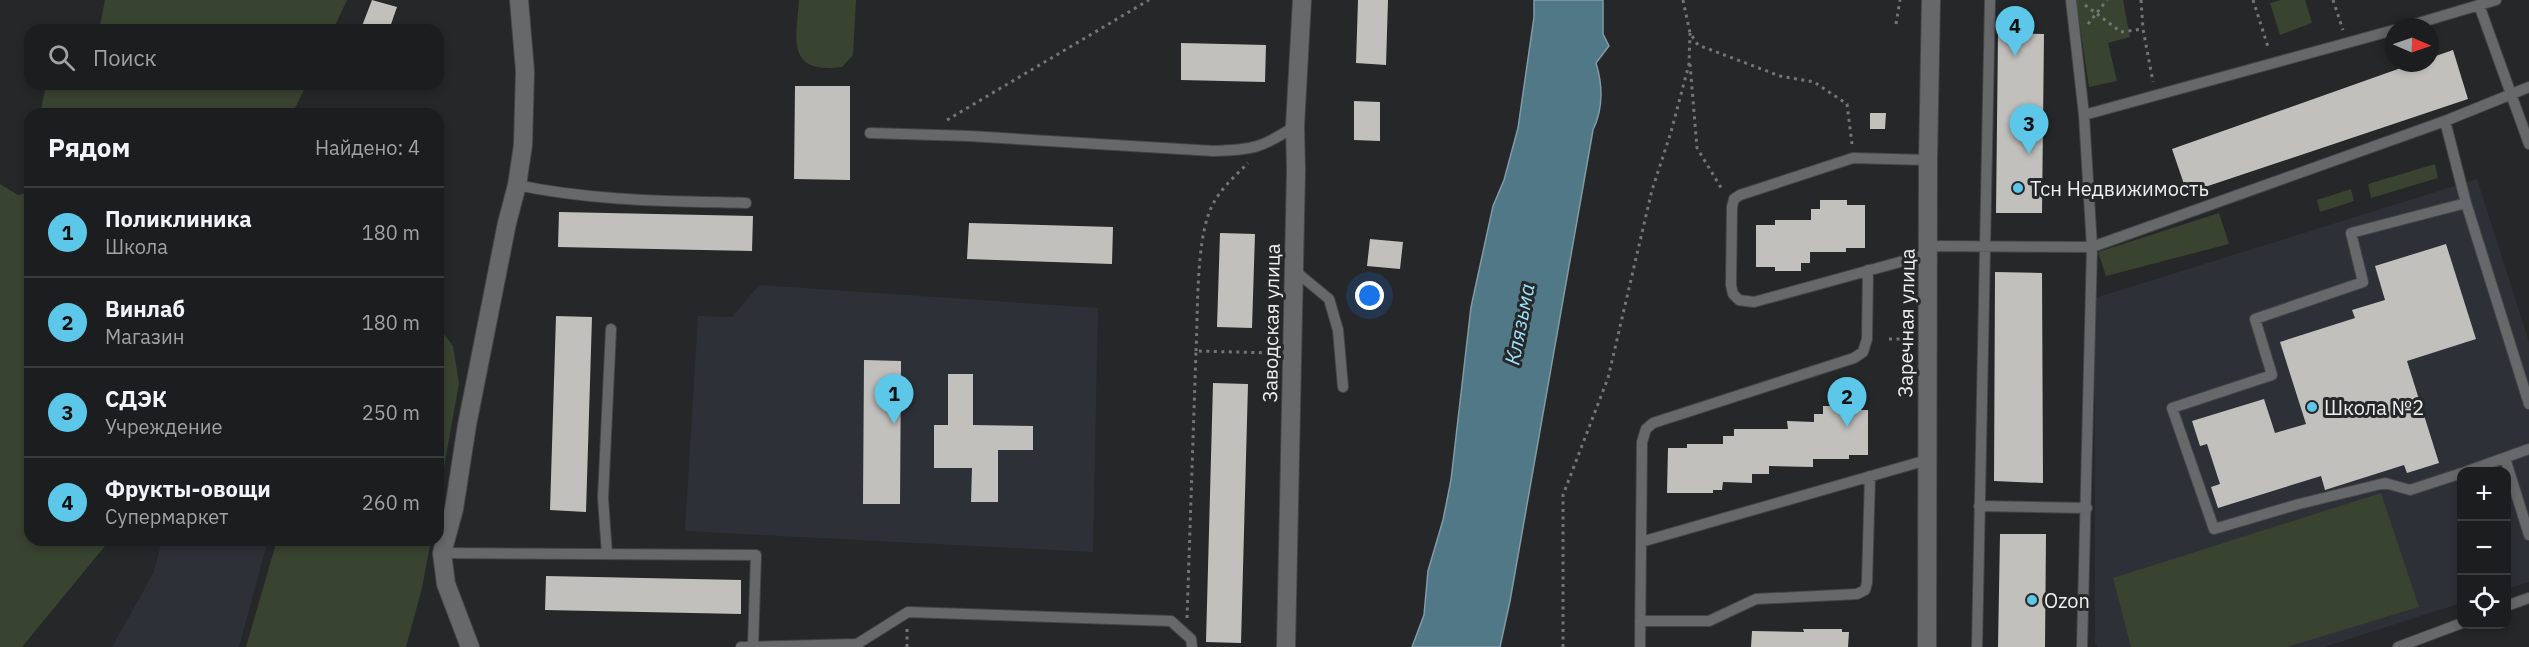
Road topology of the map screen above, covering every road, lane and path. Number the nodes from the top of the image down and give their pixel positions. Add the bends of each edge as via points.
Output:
1 (519, 0) edge
2 (1149, 0) edge
3 (1302, 0) edge
4 (1683, 0) edge
5 (1900, 0) edge
6 (1931, 0) edge
7 (1990, 0) edge
8 (2071, 0) edge
9 (2079, 0) edge
10 (2107, 0) edge
11 (2141, 0) edge
12 (2254, 0) edge
13 (2333, 0) edge
14 (2496, 0) edge
15 (2479, 5) junction
16 (2097, 13) junction
17 (2435, 18) edge
18 (1896, 24) dead end
19 (2143, 29) junction
20 (1689, 33) junction
21 (2385, 33) edge
22 (2076, 39) junction
23 (2348, 44) junction
24 (2274, 65) junction
25 (2529, 87) edge
26 (2511, 94) junction
27 (2156, 96) junction
28 (2084, 115) junction
29 (2445, 121) junction
30 (1295, 126) junction
31 (870, 133) dead end
32 (923, 134) junction
33 (2529, 144) edge
34 (1253, 158) dead end
35 (1853, 158) junction
36 (1928, 160) junction
37 (517, 185) junction
38 (746, 203) dead end
39 (2466, 203) junction
40 (1732, 207) junction
41 (1985, 247) junction
42 (2092, 247) junction
43 (1929, 250) junction
44 (1294, 270) junction
45 (1868, 270) junction
46 (611, 329) dead end
47 (1889, 339) dead end
48 (1905, 339) dead end
49 (1196, 351) junction
50 (1292, 353) junction
51 (1343, 387) dead end
52 (2529, 405) edge
53 (2529, 449) edge
54 (2505, 458) junction
55 (1927, 460) junction
56 (2478, 467) edge
57 (2457, 474) edge
58 (1870, 476) junction
59 (1979, 506) junction
60 (2087, 508) junction
61 (2529, 535) edge
62 (1641, 542) junction
63 (444, 546) edge
64 (444, 546) edge
65 (442, 553) junction
66 (607, 554) junction
67 (2529, 598) edge
68 (2511, 604) edge
69 (1640, 621) junction
70 (2457, 625) edge
71 (1187, 635) junction
72 (753, 646) edge
73 (470, 647) edge
74 (741, 647) edge
75 (1192, 647) edge
76 (1286, 647) edge
77 (1563, 647) edge
78 (1640, 647) edge
79 (1927, 647) edge
80 (1977, 647) edge
81 (2082, 647) edge
82 (2399, 647) edge

1 - 37 street via 525,71 523,145
2 - 32 path
3 - 30 street, Заводская улица
4 - 20 path
5 - 18 path
6 - 36 street, Заречная улица
7 - 41 lane
8 - 22 lane
9 - 16 path
10 - 16 path
11 - 19 path
12 - 24 path
13 - 23 path
14 - 15 lane
15 - 17 lane
15 - 26 lane
16 - 19 path via 2121,32
16 - 22 path
19 - 27 path
20 - 35 path via 1698,45 1780,76 1814,82 1847,104
20 - 40 path via 1697,148
20 - 77 path via 1689,64 1652,190 1608,378 1563,495
21 - 23 lane
22 - 28 lane
23 - 24 lane
24 - 27 lane
25 - 26 lane
26 - 29 lane
26 - 33 lane
27 - 28 lane
28 - 42 lane
29 - 39 lane
29 - 42 lane
30 - 32 lane via 1250,150 1213,151
30 - 44 street, Заводская улица
31 - 32 lane
34 - 49 path via 1226,184 1209,212 1203,240
35 - 36 lane
35 - 40 lane via 1740,195
36 - 43 street, Заречная улица
37 - 38 lane via 650,201
37 - 63 street
39 - 52 lane
39 - 57 lane via 2351,233 2363,282 2255,319 2272,375 2172,408 2214,530 2385,483 2410,490
40 - 45 lane via 1731,285 1739,300 1754,302
41 - 42 lane
41 - 43 lane
41 - 59 lane
42 - 60 lane
43 - 45 lane
43 - 55 street, Заречная улица
44 - 50 street, Заводская улица
44 - 51 lane via 1329,299 1338,330
45 - 62 lane via 1867,339 1863,352 1653,423 1646,429 1642,442
46 - 66 lane via 603,498
47 - 48 path
49 - 50 path
49 - 71 path
50 - 76 street, Заводская улица
53 - 54 lane
54 - 56 lane
54 - 61 lane
55 - 58 lane
55 - 79 street, Заречная улица
58 - 62 lane
58 - 69 lane via 1865,590 1857,594 1756,599 1708,621
59 - 60 lane
59 - 80 lane
60 - 81 lane
62 - 69 lane
64 - 65 street
65 - 66 lane
65 - 73 street via 446,584
66 - 72 lane via 756,555
67 - 68 lane
69 - 78 lane
70 - 82 lane
71 - 72 lane via 1171,621 908,612 857,644
71 - 75 lane
72 - 74 lane

